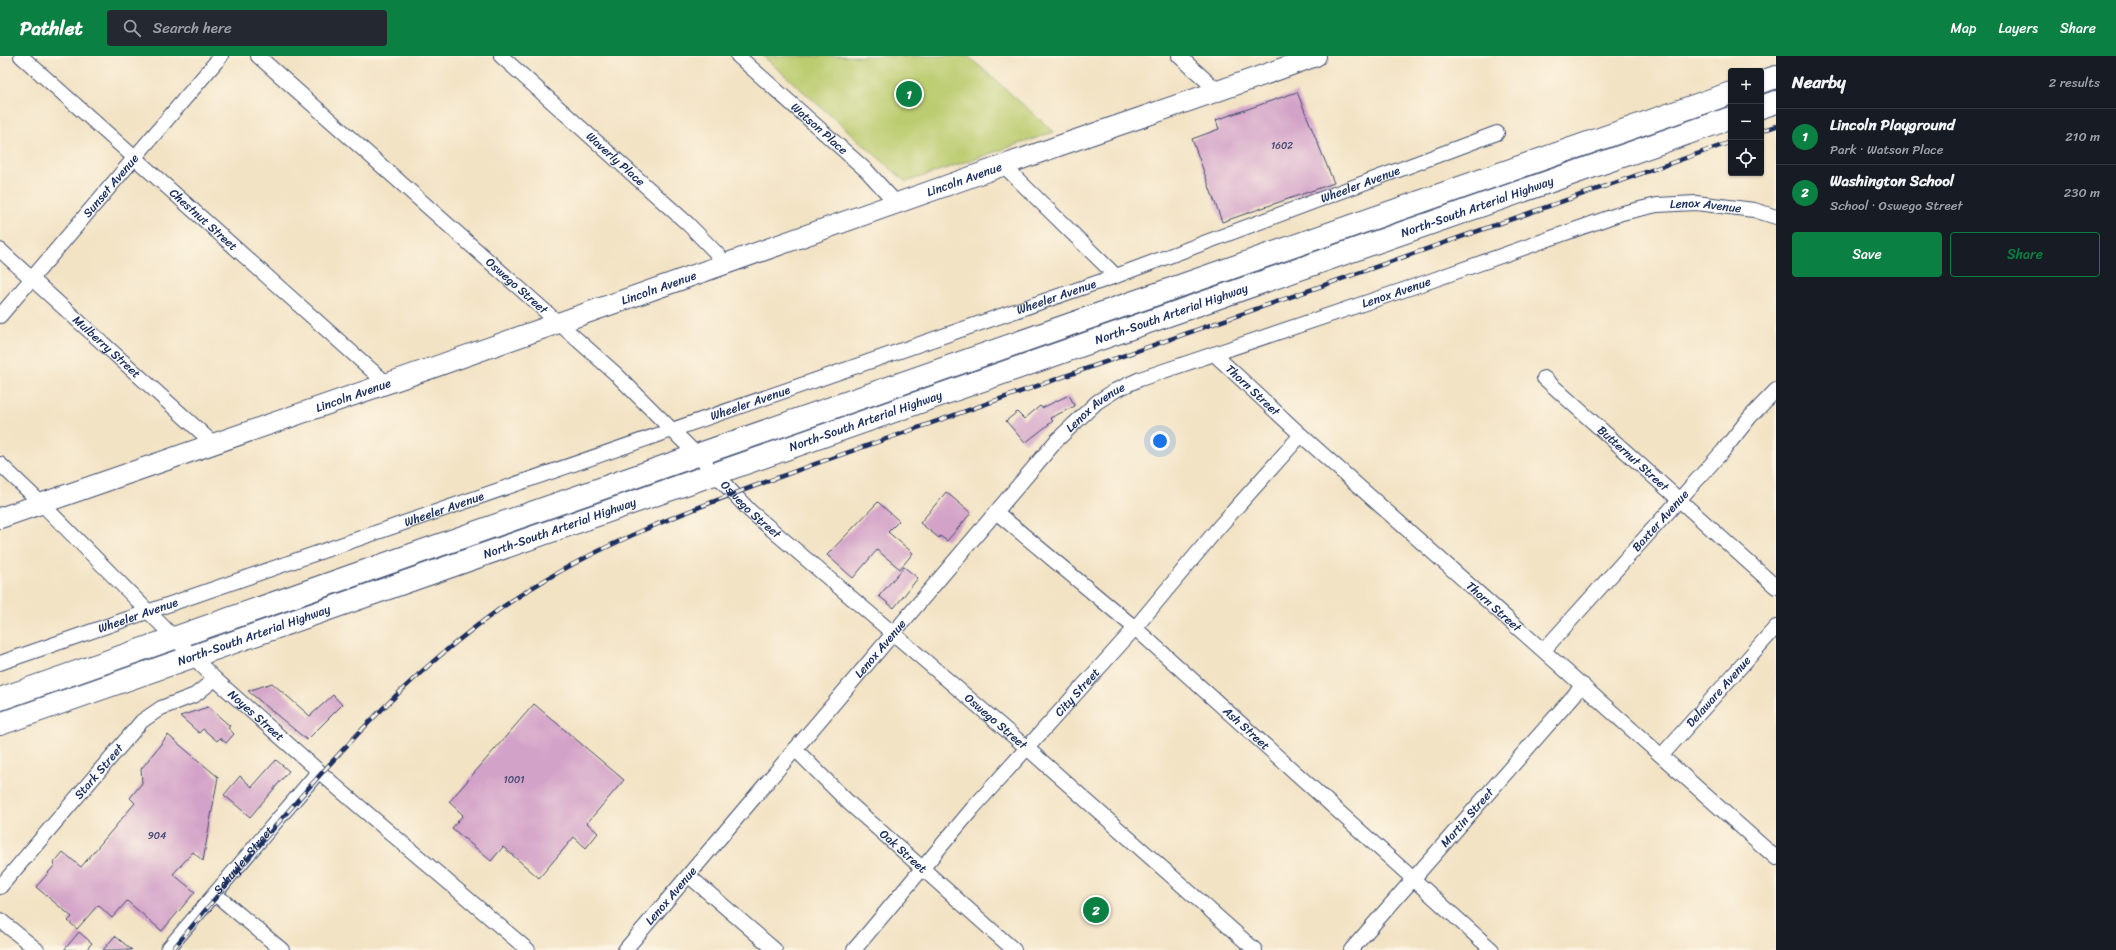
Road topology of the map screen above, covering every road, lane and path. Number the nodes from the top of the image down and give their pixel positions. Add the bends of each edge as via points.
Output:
1 (21, 56) edge
2 (221, 56) edge
3 (258, 56) edge
4 (501, 56) edge
5 (738, 56) edge
6 (1179, 56) edge
7 (1316, 56) edge
8 (1776, 77) edge
9 (1764, 81) edge
10 (1219, 92) junction
11 (1728, 94) edge
12 (1776, 102) edge
13 (1764, 107) edge
14 (1728, 119) edge
15 (1497, 133) dead end
16 (134, 158) junction
17 (1003, 166) junction
18 (897, 204) junction
19 (1776, 217) edge
20 (0, 250) edge
21 (727, 264) junction
22 (1116, 276) junction
23 (31, 279) junction
24 (0, 316) edge
25 (559, 323) junction
26 (1214, 354) junction
27 (1544, 378) dead end
28 (386, 384) junction
29 (1776, 390) edge
30 (673, 430) junction
31 (1301, 436) junction
32 (214, 444) junction
33 (697, 455) junction
34 (0, 464) edge
35 (716, 475) junction
36 (1678, 499) junction
37 (41, 504) junction
38 (996, 512) junction
39 (0, 518) edge
40 (1776, 587) edge
41 (146, 612) junction
42 (1776, 627) edge
43 (1135, 628) junction
44 (893, 633) junction
45 (174, 638) junction
46 (1544, 650) junction
47 (193, 658) junction
48 (0, 663) edge
49 (215, 679) junction
50 (1583, 685) junction
51 (0, 699) edge
52 (0, 724) edge
53 (1027, 748) junction
54 (794, 749) junction
55 (1662, 756) junction
56 (319, 771) junction
57 (1776, 858) edge
58 (922, 869) junction
59 (689, 876) junction
60 (1414, 878) junction
61 (0, 887) edge
62 (215, 894) junction
63 (0, 920) edge
64 (37, 950) edge
65 (167, 950) edge
66 (282, 950) edge
67 (528, 950) edge
68 (625, 950) edge
69 (775, 950) edge
70 (854, 950) edge
71 (1014, 950) edge
72 (1255, 950) edge
73 (1350, 950) edge
74 (1492, 950) edge

1 - 16 street, Chestnut Street
2 - 16 street, Sunset Avenue
3 - 25 street, Oswego Street
4 - 21 street, Waverly Place via 688,224
5 - 18 street, Watson Place via 867,171
6 - 10 street
7 - 10 street, Lincoln Avenue
8 - 9 highway
10 - 17 street, Lincoln Avenue
11 - 33 highway, North-South Arterial Highway
12 - 13 highway
14 - 35 highway, North-South Arterial Highway
15 - 22 street, Wheeler Avenue
16 - 23 street, Sunset Avenue
16 - 28 street, Chestnut Street
17 - 18 street, Lincoln Avenue
17 - 22 street
18 - 21 street, Lincoln Avenue
19 - 26 street, Lenox Avenue via 1754,210 1696,203 1657,205 1622,213
20 - 23 street, Mulberry Street
21 - 25 street, Lincoln Avenue
22 - 30 street, Wheeler Avenue
23 - 24 street, Sunset Avenue
23 - 32 street, Mulberry Street
25 - 28 street, Lincoln Avenue
25 - 30 street, Oswego Street
26 - 31 street, Thorn Street
26 - 38 street, Lenox Avenue via 1140,379 1097,402 1057,440
27 - 36 street, Butternut Street
28 - 32 street, Lincoln Avenue
29 - 36 street, Baxter Avenue
30 - 33 street, Oswego Street
30 - 41 street, Wheeler Avenue
31 - 43 street, City Street via 1219,527
31 - 46 street, Thorn Street
32 - 37 street, Lincoln Avenue
33 - 35 street, Oswego Street
33 - 45 highway, North-South Arterial Highway
34 - 37 street, Noyes Street
35 - 44 street, Oswego Street via 750,512
35 - 47 highway, North-South Arterial Highway
36 - 40 street, Butternut Street
36 - 46 street, Baxter Avenue
37 - 39 street, Lincoln Avenue
37 - 41 street, Noyes Street
38 - 43 street, Ash Street
38 - 44 street, Lenox Avenue
41 - 45 street, Noyes Street
41 - 48 street, Wheeler Avenue
42 - 55 street, Delaware Avenue
43 - 53 street, City Street
43 - 60 street, Ash Street
44 - 53 street, Oswego Street
44 - 54 street, Lenox Avenue
45 - 47 street, Noyes Street
45 - 51 highway, North-South Arterial Highway
46 - 50 street, Thorn Street
47 - 49 street, Noyes Street
47 - 52 highway, North-South Arterial Highway
49 - 56 street, Noyes Street
49 - 61 street, Stark Street via 195,695 161,708 142,721
50 - 55 street, Thorn Street
50 - 60 street, Martin Street
53 - 58 street, City Street
53 - 72 street, Oswego Street
54 - 58 street, Oak Street
54 - 59 street, Lenox Avenue
55 - 57 street, Thorn Street
56 - 62 street, Schuyler Street
56 - 67 street, Noyes Street
58 - 70 street, City Street
58 - 71 street, Oak Street
59 - 68 street, Lenox Avenue
59 - 69 street
60 - 73 street, Martin Street
60 - 74 street, Ash Street
62 - 65 street, Schuyler Street
62 - 66 street
63 - 64 street

